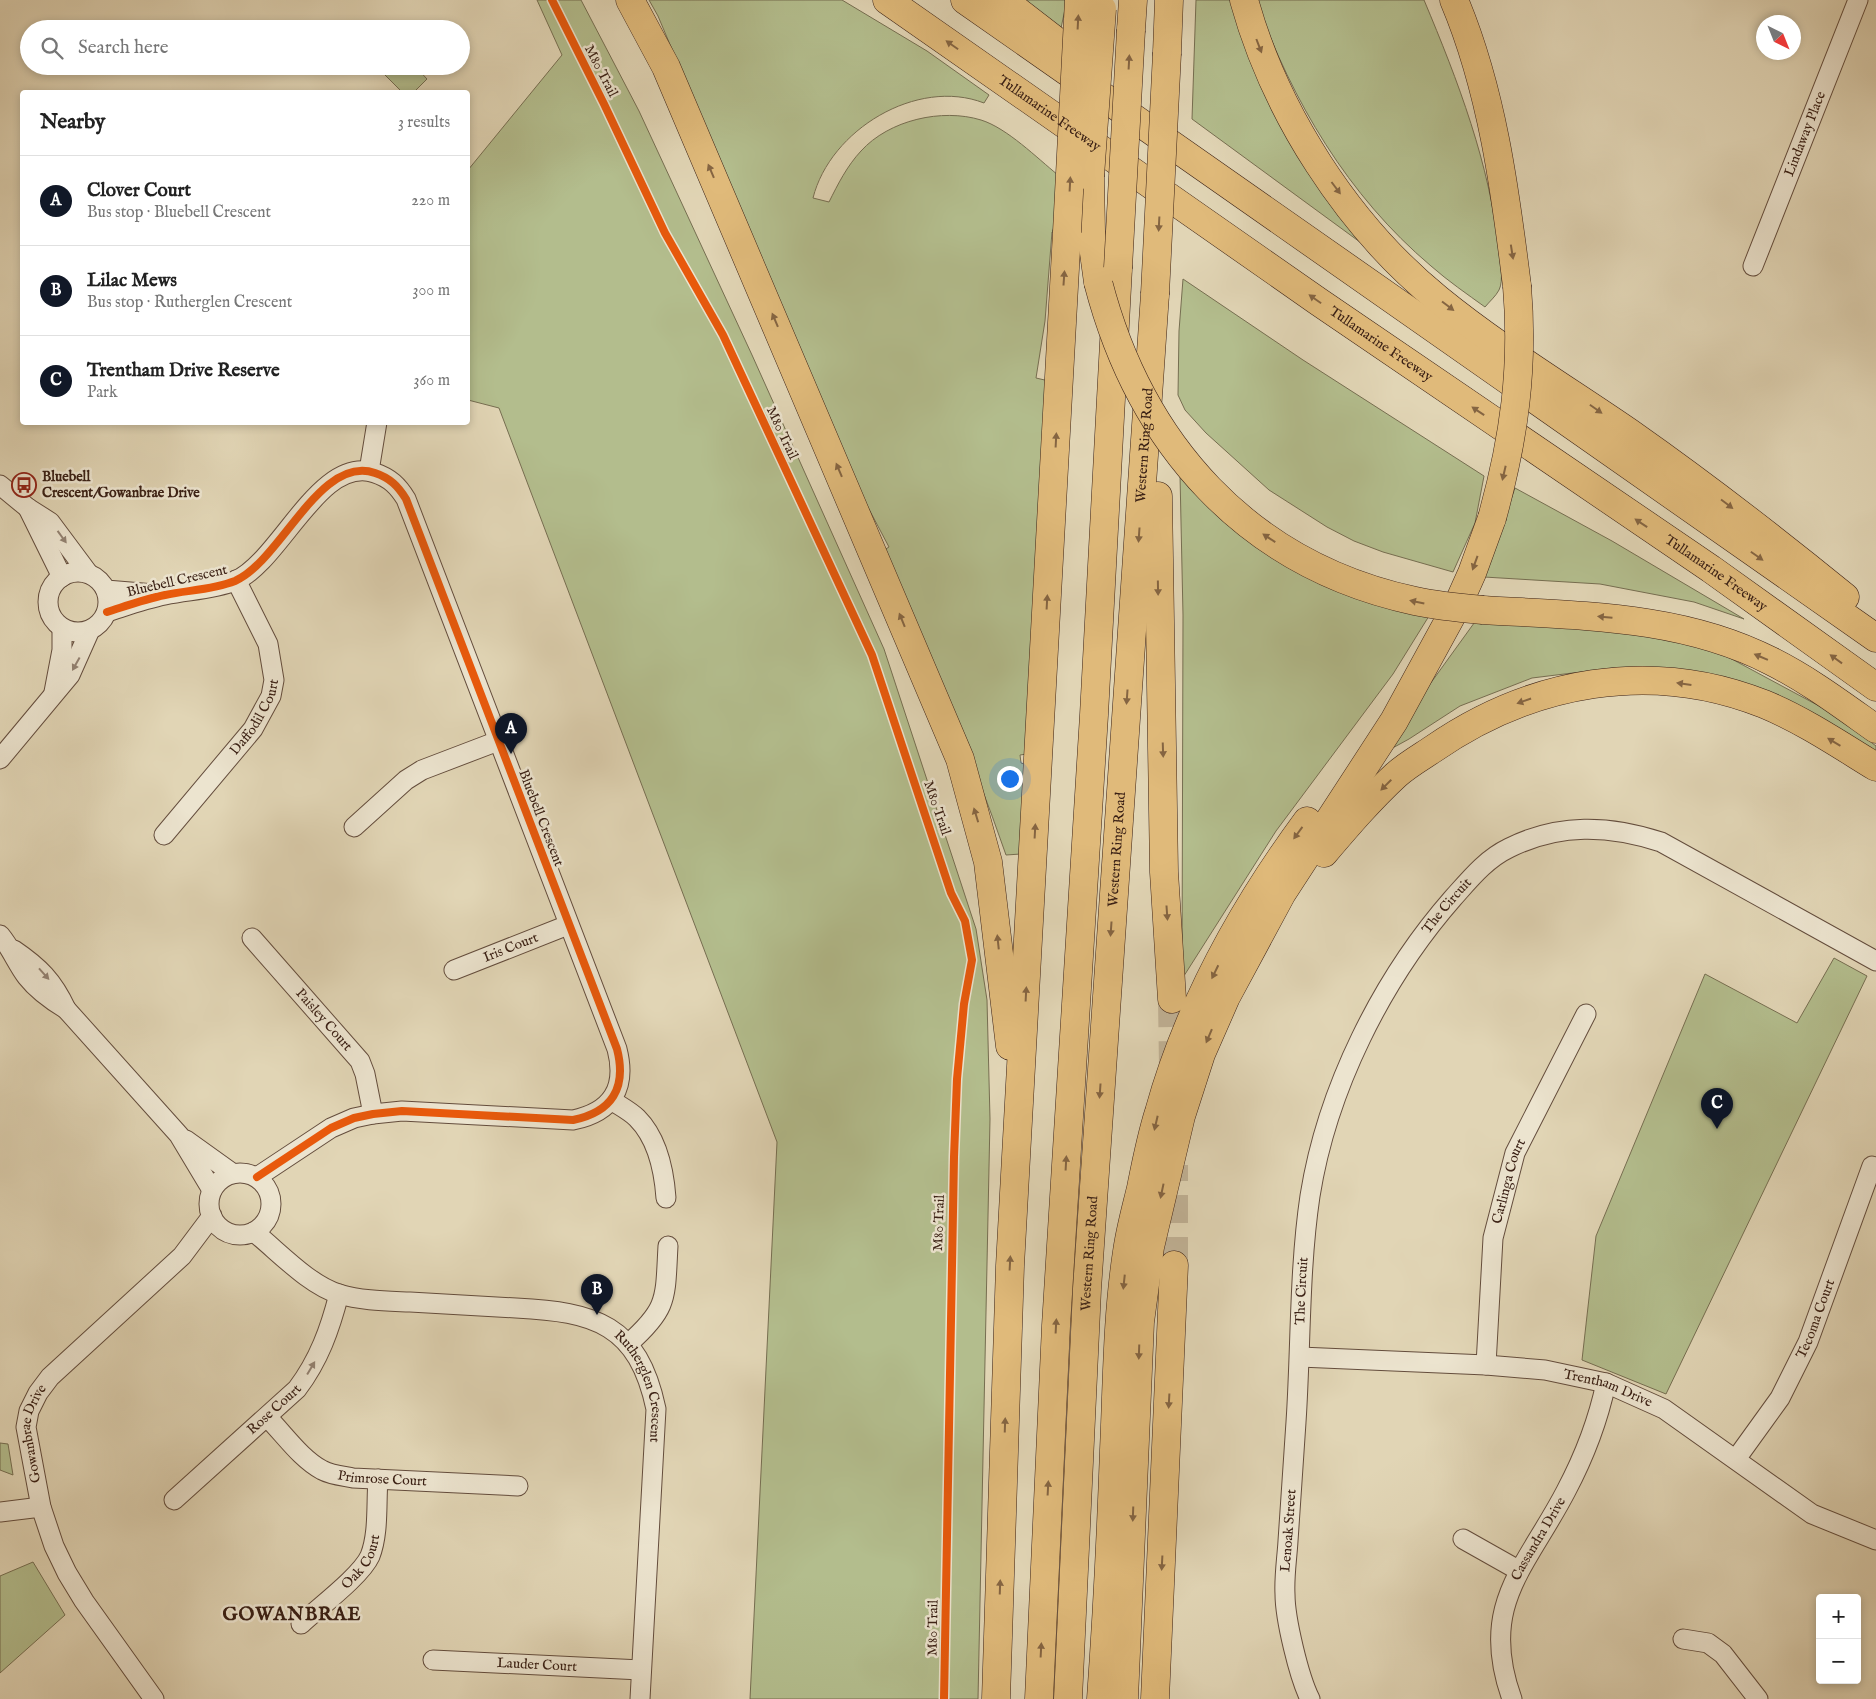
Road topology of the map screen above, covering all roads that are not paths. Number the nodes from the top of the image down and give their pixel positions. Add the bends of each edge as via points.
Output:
1 (630, 0) edge
2 (887, 0) edge
3 (965, 0) edge
4 (1004, 0) edge
5 (1133, 0) edge
6 (1169, 0) edge
7 (1244, 0) edge
8 (1436, 0) edge
9 (1454, 0) edge
10 (1858, 0) edge
11 (1094, 3) edge
12 (1507, 218) junction
13 (1753, 266) dead end
14 (1156, 294) junction
15 (1459, 344) junction
16 (377, 425) edge
17 (369, 471) junction
18 (2, 490) edge
19 (28, 508) junction
20 (88, 573) junction
21 (62, 577) junction
22 (236, 580) junction
23 (106, 590) junction
24 (165, 595) junction
25 (107, 612) junction
26 (1876, 622) edge
27 (62, 628) junction
28 (90, 630) junction
29 (1876, 638) edge
30 (1431, 653) junction
31 (1876, 687) edge
32 (54, 694) junction
33 (1876, 729) edge
34 (498, 741) junction
35 (0, 759) edge
36 (1876, 767) edge
37 (354, 827) dead end
38 (164, 835) dead end
39 (568, 925) junction
40 (252, 938) dead end
41 (1255, 946) junction
42 (4, 948) edge
43 (1876, 961) edge
44 (454, 970) dead end
45 (1172, 999) tunnel mouth
46 (1586, 1014) dead end
47 (611, 1100) junction
48 (373, 1114) junction
49 (179, 1135) junction
50 (306, 1146) junction
51 (1872, 1166) dead end
52 (232, 1173) junction
53 (257, 1177) junction
54 (1014, 1182) junction
55 (212, 1190) junction
56 (270, 1192) junction
57 (666, 1198) dead end
58 (212, 1216) junction
59 (261, 1226) junction
60 (227, 1232) junction
61 (668, 1246) dead end
62 (182, 1256) junction
63 (1174, 1264) tunnel mouth
64 (339, 1294) junction
65 (628, 1344) junction
66 (1300, 1357) junction
67 (1486, 1364) junction
68 (1606, 1384) junction
69 (267, 1417) junction
70 (1736, 1459) junction
71 (378, 1480) junction
72 (518, 1486) dead end
73 (174, 1500) dead end
74 (41, 1507) junction
75 (0, 1512) edge
76 (1464, 1539) dead end
77 (1876, 1540) edge
78 (1518, 1570) junction
79 (301, 1624) dead end
80 (1682, 1639) dead end
81 (433, 1660) dead end
82 (642, 1670) junction
83 (154, 1699) edge
84 (640, 1699) edge
85 (996, 1699) edge
86 (1039, 1699) edge
87 (1068, 1699) edge
88 (1101, 1699) edge
89 (1124, 1699) edge
90 (1155, 1699) edge
91 (1310, 1699) edge
92 (1512, 1699) edge
93 (1758, 1699) edge

54 -> 1 highway via 1013,1078 994,908 988,862 960,759 666,67
31 -> 2 highway, Tullamarine Freeway via 1711,569 1319,302
3 - 15 highway
4 - 15 highway via 1047,35 1223,161
86 -> 5 highway, Western Ring Road, bridge via 1056,1326 1094,715
6 -> 14 highway, Western Ring Road, bridge
7 -> 26 highway via 1268,67 1307,146 1368,228 1416,278 1481,331 1637,438 1748,520
8 - 12 highway via 1470,87
9 - 12 highway via 1468,35 1495,131
10 - 13 street, Lindaway Place
33 -> 11 highway, bridge via 1804,679 1722,641 1640,620 1437,605 1359,585 1308,562 1263,534 1221,500 1191,470 1153,418 1124,361 1098,282 1091,231 1090,176
54 -> 11 highway, bridge via 1067,232
12 -> 30 highway, bridge via 1519,315 1517,400 1492,518 1472,573
14 -> 45 highway via 1159,660 1164,872
14 -> 87 highway, Western Ring Road via 1087,1289
15 -> 29 highway via 1644,479
16 - 17 street
17 - 22 street, Bluebell Crescent via 348,473 333,480 258,566
17 - 34 street, Bluebell Crescent via 385,476 398,486 406,499
18 - 19 street
19 -> 20 street via 50,522
19 - 21 street
20 - 21 street via 70,573
20 - 23 street via 96,577
21 - 27 street via 50,589 48,606 55,622
22 - 24 street, Bluebell Crescent via 206,590
22 - 38 street, Daffodil Court via 268,644 274,680 271,696 253,729
23 - 24 street, Bluebell Crescent
23 - 25 street
24 - 25 street, Bluebell Crescent
25 - 28 street
27 - 28 street
27 - 32 street via 62,650
28 -> 32 street via 70,675
30 - 41 highway via 1394,721 1282,893
30 -> 88 highway via 1258,892 1202,998 1180,1048 1159,1112 1127,1251 1119,1329
32 - 35 street
34 - 37 street via 422,770 406,780
34 - 39 street, Bluebell Crescent
36 -> 41 highway via 1792,717 1770,707 1698,686 1612,681 1555,690 1505,708 1456,733 1397,774 1355,816 1314,865
39 - 44 street, Iris Court
39 - 47 street, Bluebell Crescent via 621,1065 621,1081
40 - 48 street, Paisley Court via 360,1062
41 -> 89 highway via 1226,997 1201,1054 1181,1116 1150,1247 1140,1322
42 - 49 street via 46,997 66,1009
43 - 66 street, The Circuit via 1660,842 1634,833 1572,828 1507,848 1480,868 1430,924 1376,1007 1350,1066 1321,1147 1310,1196 1302,1279
46 - 67 street, Carlinga Court via 1515,1153 1493,1238
47 - 48 street, Bluebell Crescent via 600,1112 573,1120 402,1112
47 - 57 street via 636,1118 649,1134 660,1159
48 - 50 street, Bluebell Crescent via 331,1128
49 - 52 street
49 - 55 street
50 - 53 street, Bluebell Crescent
50 - 56 street, Bluebell Crescent
51 - 70 street, Tecoma Court via 1808,1342 1780,1398
52 - 53 street via 245,1172
52 - 55 street via 217,1182
53 - 56 street
85 -> 54 highway
55 - 58 street via 209,1207
56 - 59 street via 272,1206
58 - 60 street via 215,1223
58 - 62 street, Gowanbrae Drive
59 - 60 street via 241,1235
59 - 64 street, Rutherglen Crescent via 287,1258 318,1284
60 - 62 street, Gowanbrae Drive
61 - 65 street via 663,1304 657,1316
62 - 74 street, Gowanbrae Drive via 50,1377 38,1393 29,1411 26,1428
63 -> 90 highway
64 - 65 street, Rutherglen Crescent via 370,1300 558,1310 595,1320
69 -> 64 street, Rose Court via 310,1372 322,1348
65 - 82 street, Rutherglen Crescent via 642,1364 656,1409
66 - 67 street, Trentham Drive
66 - 91 street, Lenoak Street via 1285,1596 1296,1658
67 - 68 street, Trentham Drive via 1545,1370
68 - 70 street, Trentham Drive via 1664,1409
68 - 78 street, Cassandra Drive via 1594,1428 1566,1490
69 - 71 street, Primrose Court via 324,1471
69 - 73 street, Rose Court
70 - 77 street, Trentham Drive via 1812,1514
71 - 72 street, Primrose Court
71 - 79 street, Oak Court via 374,1542 369,1558
74 - 75 street
74 - 83 street, Gowanbrae Drive via 54,1546 71,1580
76 - 78 street
78 - 92 street, Cassandra Drive via 1508,1594 1501,1628 1502,1665
80 - 93 street via 1708,1643 1723,1654
81 - 82 street, Lauder Court
82 - 84 street, Rutherglen Crescent

